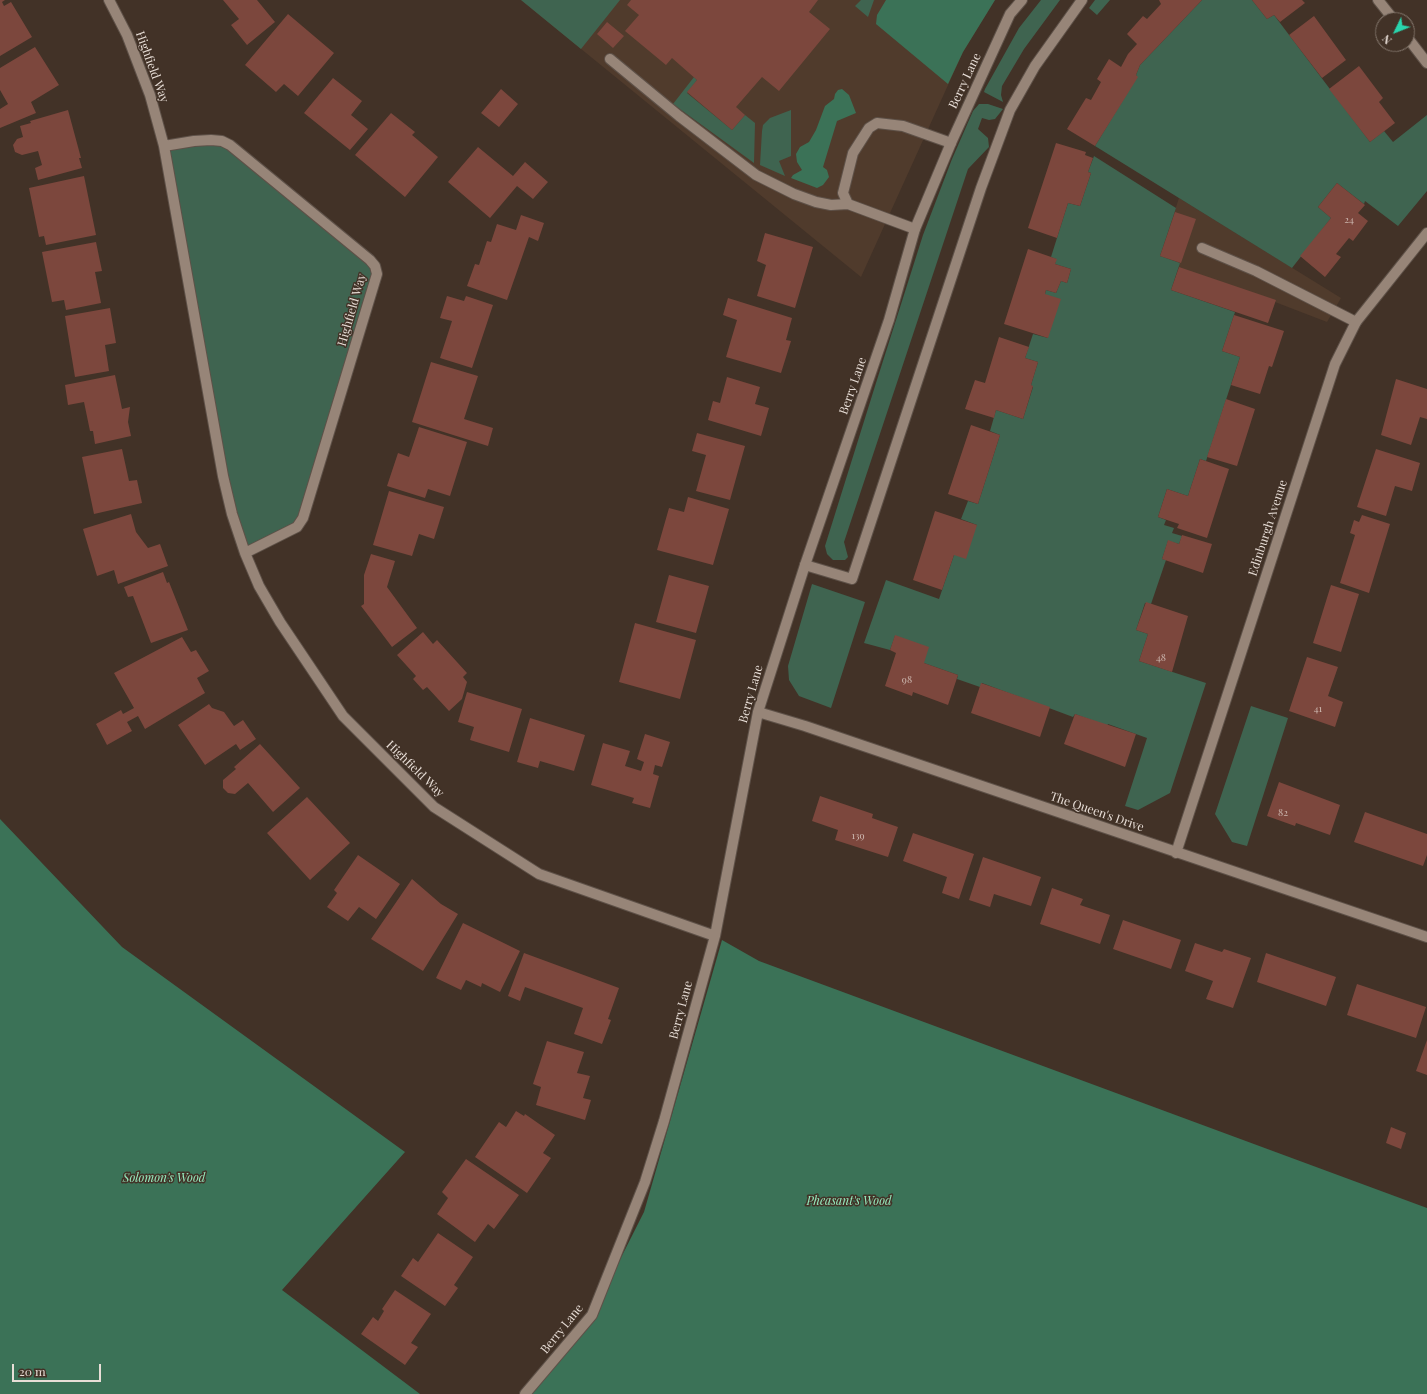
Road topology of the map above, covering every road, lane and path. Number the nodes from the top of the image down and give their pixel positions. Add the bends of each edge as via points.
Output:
1 (109, 0) edge
2 (1022, 0) edge
3 (1082, 0) edge
4 (1378, 0) edge
5 (1388, 12) edge
6 (1415, 47) edge
7 (610, 60) dead end
8 (1427, 63) edge
9 (951, 143) junction
10 (164, 146) junction
11 (848, 204) junction
12 (915, 229) junction
13 (1427, 233) edge
14 (1202, 248) dead end
15 (1356, 322) junction
16 (244, 553) junction
17 (806, 565) junction
18 (758, 712) junction
19 (1176, 853) junction
20 (715, 936) junction
21 (1427, 937) edge
22 (525, 1394) edge

1 - 10 street, Highfield Way via 127,35 150,95
2 - 9 street, Berry Lane via 1010,14
3 - 17 street via 1035,66 1010,110 981,188 852,579
4 - 5 street
6 - 8 street
7 - 11 street via 756,175 816,202 831,205
9 - 11 street via 903,126 877,123 869,128 853,153 842,193
9 - 12 street, Berry Lane
10 - 16 street, Highfield Way via 223,476
10 - 16 street, Highfield Way via 211,140 230,145 370,260 377,274 303,518 297,527
11 - 12 street
12 - 17 street, Berry Lane via 889,320
13 - 15 street, Edinburgh Avenue
14 - 15 street via 1256,271
15 - 19 street, Edinburgh Avenue via 1335,364
16 - 20 street, Highfield Way via 280,622 343,716 434,807 539,874
17 - 18 street, Berry Lane
18 - 19 street, The Queen's Drive
18 - 20 street, Berry Lane
19 - 21 street, The Queen's Drive
20 - 22 street, Berry Lane via 647,1174 592,1315

